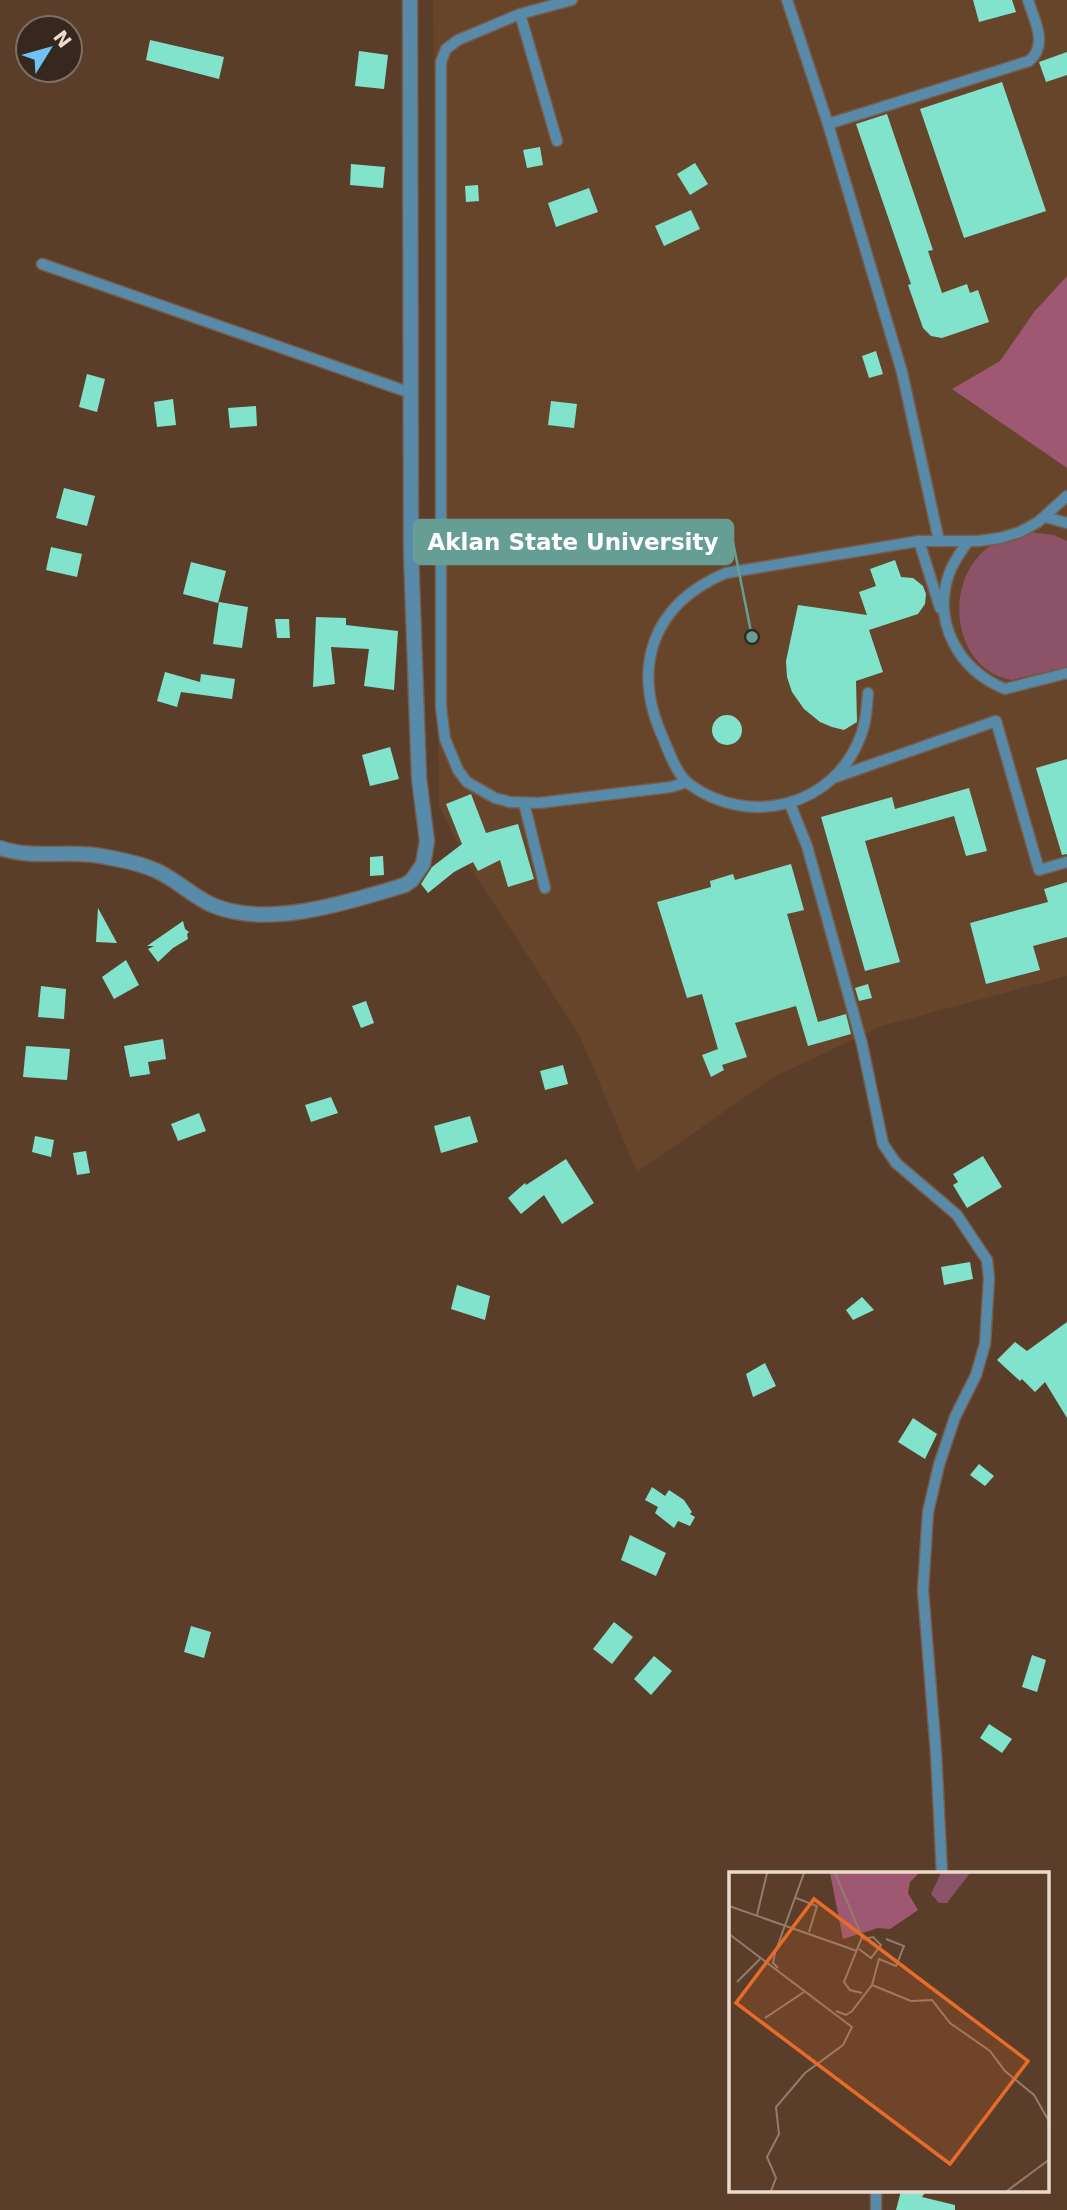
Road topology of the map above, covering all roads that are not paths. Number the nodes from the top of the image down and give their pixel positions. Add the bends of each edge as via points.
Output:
1 (410, 0) edge
2 (572, 0) edge
3 (787, 0) edge
4 (1028, 0) edge
5 (520, 14) junction
6 (828, 124) junction
7 (557, 141) dead end
8 (42, 264) dead end
9 (411, 393) junction
10 (1067, 496) edge
11 (1045, 517) junction
12 (1067, 523) edge
13 (919, 541) junction
14 (939, 541) junction
15 (968, 541) junction
16 (946, 627) junction
17 (1067, 673) edge
18 (868, 693) dead end
19 (833, 777) junction
20 (687, 782) junction
21 (524, 803) junction
22 (790, 804) junction
23 (0, 848) edge
24 (1067, 862) edge
25 (545, 888) dead end
26 (942, 1872) edge
27 (876, 2192) edge
28 (876, 2210) edge

1 - 9 street
2 - 5 lane
3 - 6 lane
4 - 6 lane via 1040,41 1028,61
5 - 7 lane
5 - 21 lane via 454,42 441,62 442,707 445,739 467,782 495,798
6 - 14 lane via 902,372
8 - 9 lane
9 - 23 street via 415,690 427,841 423,864 412,880 350,901 253,915 212,905 157,870 134,863
10 - 11 lane
11 - 12 lane
11 - 15 lane via 1010,535
13 - 14 lane
13 - 16 lane
13 - 20 lane via 726,573 685,596 660,627 647,684 657,726
14 - 15 lane
15 - 16 lane via 945,586
16 - 17 lane via 968,665 1005,689
18 - 19 lane via 861,735
19 - 22 lane
19 - 24 lane via 996,721 1039,870
20 - 21 lane
20 - 22 lane via 734,805
21 - 25 lane
22 - 26 lane via 807,846 862,1044 883,1144 896,1163 957,1215 987,1260 985,1344 951,1429 928,1512 923,1590
27 - 28 lane

